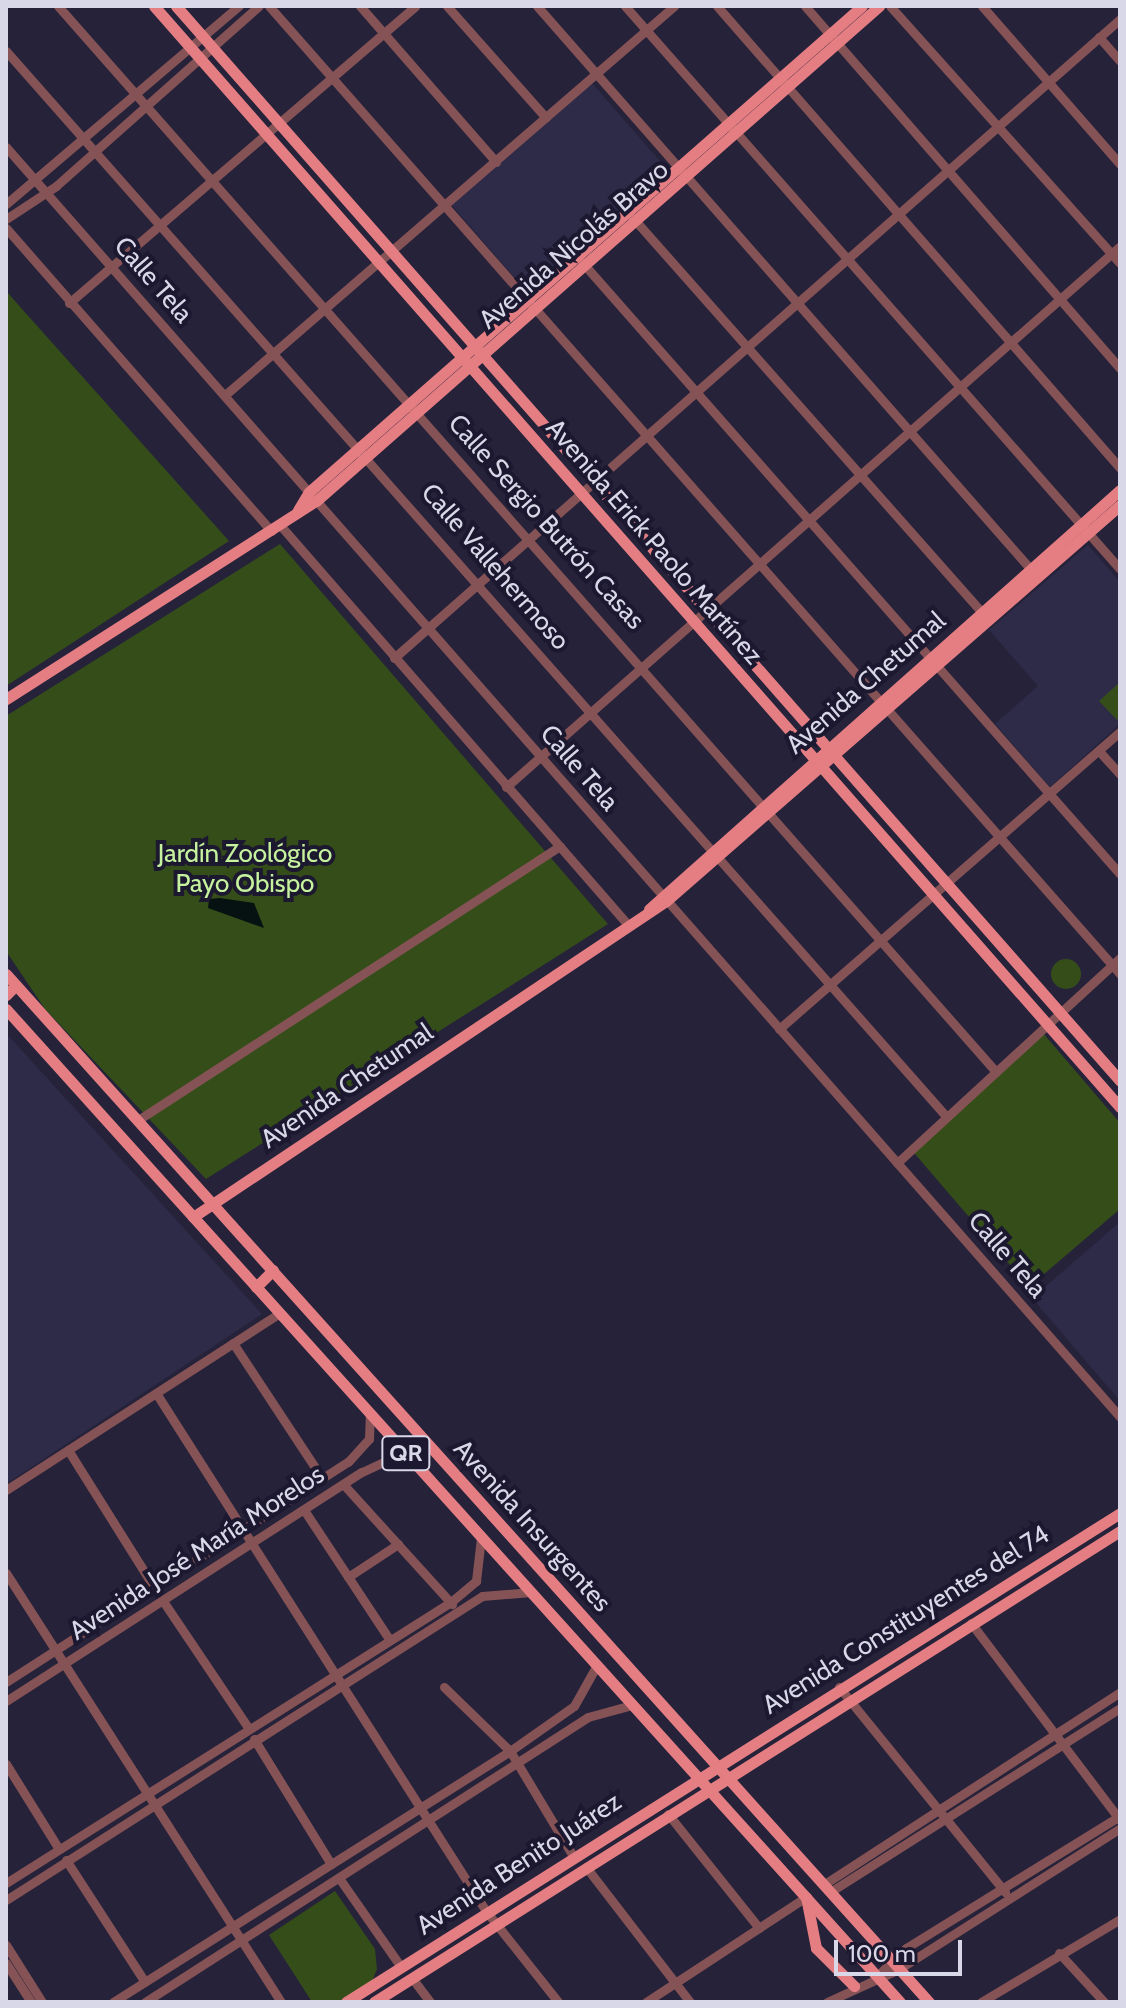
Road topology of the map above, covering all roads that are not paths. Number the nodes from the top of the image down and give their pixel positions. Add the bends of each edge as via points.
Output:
1 (58, 6) edge
2 (154, 6) edge
3 (176, 6) edge
4 (239, 6) edge
5 (259, 6) edge
6 (269, 6) edge
7 (360, 6) edge
8 (415, 6) edge
9 (447, 6) edge
10 (537, 6) edge
11 (625, 6) edge
12 (674, 6) edge
13 (717, 6) edge
14 (805, 6) edge
15 (862, 6) edge
16 (879, 6) edge
17 (890, 6) edge
18 (982, 6) edge
19 (1120, 19) edge
20 (646, 30) junction
21 (384, 34) junction
22 (204, 37) junction
23 (1099, 37) junction
24 (833, 38) junction
25 (212, 47) junction
26 (191, 48) junction
27 (6, 51) edge
28 (200, 58) junction
29 (1120, 61) edge
30 (595, 74) junction
31 (334, 80) junction
32 (783, 82) junction
33 (1049, 82) junction
34 (138, 94) junction
35 (145, 106) junction
36 (546, 118) junction
37 (281, 125) junction
38 (1000, 126) junction
39 (732, 128) junction
40 (269, 136) junction
41 (85, 140) junction
42 (6, 147) edge
43 (95, 149) junction
44 (496, 162) junction
45 (1120, 164) edge
46 (947, 170) junction
47 (682, 172) junction
48 (37, 182) junction
49 (213, 184) junction
50 (48, 193) junction
51 (6, 204) edge
52 (445, 206) junction
53 (898, 214) junction
54 (631, 216) junction
55 (6, 219) edge
56 (164, 226) junction
57 (6, 228) edge
58 (1120, 246) edge
59 (393, 253) junction
60 (1111, 253) junction
61 (847, 259) junction
62 (581, 260) junction
63 (380, 263) junction
64 (1120, 263) edge
65 (114, 268) junction
66 (1059, 300) junction
67 (799, 301) junction
68 (69, 303) junction
69 (531, 304) junction
70 (327, 310) junction
71 (1009, 343) junction
72 (747, 347) junction
73 (478, 350) junction
74 (277, 356) junction
75 (466, 361) junction
76 (1120, 368) edge
77 (961, 385) junction
78 (697, 390) junction
79 (225, 395) junction
80 (413, 408) junction
81 (911, 429) junction
82 (645, 436) junction
83 (364, 451) junction
84 (1120, 468) edge
85 (860, 474) junction
86 (595, 483) junction
87 (1120, 490) edge
88 (582, 494) junction
89 (312, 496) junction
90 (1120, 505) edge
91 (810, 518) junction
92 (633, 526) junction
93 (276, 528) junction
94 (1085, 528) junction
95 (529, 536) junction
96 (620, 537) junction
97 (757, 563) junction
98 (1120, 569) edge
99 (1033, 573) junction
100 (479, 581) junction
101 (706, 609) junction
102 (985, 616) junction
103 (693, 620) junction
104 (427, 629) junction
105 (394, 658) junction
106 (934, 661) junction
107 (642, 664) junction
108 (6, 699) edge
109 (884, 704) junction
110 (591, 710) junction
111 (1120, 732) edge
112 (830, 751) junction
113 (1099, 751) junction
114 (539, 756) junction
115 (818, 762) junction
116 (1120, 774) edge
117 (506, 787) junction
118 (1051, 793) junction
119 (765, 808) junction
120 (1000, 837) junction
121 (560, 846) junction
122 (715, 852) junction
123 (1120, 874) edge
124 (947, 884) junction
125 (934, 895) junction
126 (663, 897) junction
127 (629, 926) junction
128 (880, 942) junction
129 (1116, 962) edge
130 (6, 974) edge
131 (1120, 974) edge
132 (16, 985) junction
133 (831, 986) junction
134 (6, 995) edge
135 (6, 1009) edge
136 (1059, 1012) junction
137 (1047, 1024) junction
138 (779, 1029) junction
139 (996, 1072) junction
140 (1120, 1081) edge
141 (1120, 1107) edge
142 (946, 1116) junction
143 (138, 1120) junction
144 (897, 1163) junction
145 (212, 1202) junction
146 (193, 1217) junction
147 (273, 1270) junction
148 (256, 1287) junction
149 (280, 1313) junction
150 (233, 1343) junction
151 (346, 1352) junction
152 (329, 1368) junction
153 (156, 1393) junction
154 (370, 1413) junction
155 (1120, 1417) edge
156 (68, 1450) junction
157 (417, 1465) junction
158 (322, 1478) junction
159 (344, 1485) junction
160 (6, 1490) edge
161 (304, 1510) junction
162 (1120, 1513) edge
163 (239, 1531) junction
164 (1120, 1531) edge
165 (481, 1538) junction
166 (398, 1544) junction
167 (247, 1547) junction
168 (6, 1573) edge
169 (348, 1577) junction
170 (154, 1587) junction
171 (531, 1592) junction
172 (163, 1601) junction
173 (451, 1602) junction
174 (458, 1611) junction
175 (971, 1623) junction
176 (389, 1639) junction
177 (55, 1650) junction
178 (63, 1664) junction
179 (597, 1665) junction
180 (333, 1672) junction
181 (6, 1682) edge
182 (341, 1685) junction
183 (444, 1687) dead end
184 (839, 1687) junction
185 (1120, 1692) edge
186 (847, 1700) junction
187 (6, 1701) edge
188 (632, 1705) junction
189 (666, 1708) junction
190 (1120, 1708) edge
191 (648, 1723) junction
192 (247, 1726) junction
193 (1051, 1735) junction
194 (254, 1739) junction
195 (1060, 1745) junction
196 (510, 1751) junction
197 (715, 1763) junction
198 (6, 1764) edge
199 (516, 1767) junction
200 (696, 1776) junction
201 (727, 1776) junction
202 (708, 1789) junction
203 (146, 1793) junction
204 (153, 1804) junction
205 (420, 1808) junction
206 (934, 1812) junction
207 (668, 1814) junction
208 (1118, 1815) edge
209 (764, 1819) junction
210 (942, 1820) junction
211 (428, 1822) junction
212 (748, 1832) junction
213 (59, 1849) junction
214 (573, 1856) junction
215 (66, 1860) junction
216 (331, 1864) junction
217 (586, 1867) junction
218 (339, 1878) junction
219 (6, 1883) edge
220 (826, 1888) junction
221 (1006, 1893) junction
222 (806, 1897) junction
223 (6, 1900) edge
224 (486, 1911) junction
225 (1120, 1919) edge
226 (497, 1923) junction
227 (232, 1925) junction
228 (759, 1928) junction
229 (242, 1940) junction
230 (6, 1945) edge
231 (1059, 1953) junction
232 (890, 1958) junction
233 (6, 1963) edge
234 (401, 1967) junction
235 (899, 1969) junction
236 (877, 1976) junction
237 (412, 1978) junction
238 (145, 1982) junction
239 (677, 1983) junction
240 (854, 1986) junction
241 (151, 2000) edge
242 (31, 2002) edge
243 (42, 2002) edge
244 (113, 2002) edge
245 (281, 2002) edge
246 (346, 2002) edge
247 (374, 2002) edge
248 (430, 2002) edge
249 (558, 2002) edge
250 (646, 2002) edge
251 (690, 2002) edge
252 (827, 2002) edge
253 (900, 2002) edge
254 (929, 2002) edge
255 (981, 2002) edge
256 (1104, 2002) edge

1 - 34 street, Calle Sergio Butrón Casas
2 - 26 main road, Avenida Erick Paolo Martínez
3 - 22 main road, Avenida Erick Paolo Martínez
4 - 22 street
5 - 25 street
6 - 31 street
7 - 21 street
8 - 21 street
9 - 36 street
10 - 30 street
11 - 20 street
12 - 20 street
13 - 32 street
14 - 24 street
15 - 24 main road, Avenida Nicolás Bravo
16 - 24 main road, Avenida Nicolás Bravo
17 - 38 street
18 - 33 street
19 - 23 street
20 - 30 street
20 - 39 street
21 - 31 street
21 - 44 street
22 - 25 main road, Avenida Erick Paolo Martínez
22 - 26 street
23 - 29 street
23 - 33 street
24 - 32 main road, Avenida Nicolás Bravo
24 - 46 street
25 - 28 street
25 - 37 main road, Avenida Erick Paolo Martínez
26 - 28 main road, Avenida Erick Paolo Martínez
26 - 34 street
27 - 41 street, Calle Vallehermoso
28 - 35 street
28 - 40 main road, Avenida Erick Paolo Martínez
30 - 36 street
30 - 47 street
31 - 37 street
31 - 52 street
32 - 39 main road, Avenida Nicolás Bravo
32 - 53 street
33 - 38 street
33 - 45 street
34 - 35 street, Calle Sergio Butrón Casas
34 - 41 street
35 - 43 street
35 - 49 street, Calle Sergio Butrón Casas
36 - 44 street
37 - 40 street
37 - 59 main road, Avenida Erick Paolo Martínez
38 - 46 street
38 - 60 street
39 - 47 main road, Avenida Nicolás Bravo
39 - 61 street
40 - 49 street
40 - 63 main road, Avenida Erick Paolo Martínez
41 - 43 street, Calle Vallehermoso
41 - 48 street
42 - 48 street, Calle Tela
43 - 50 street
43 - 56 street, Calle Vallehermoso
44 - 52 street
46 - 53 street
46 - 66 street
47 - 54 main road, Avenida Nicolás Bravo
47 - 67 street
48 - 50 street, Calle Tela
48 - 51 street
49 - 56 street
49 - 70 street, Calle Sergio Butrón Casas
50 - 55 street
50 - 65 street, Calle Tela
52 - 59 street
52 - 69 street
53 - 61 street
53 - 71 street
54 - 62 main road, Avenida Nicolás Bravo
54 - 72 street
56 - 65 street
56 - 74 street, Calle Vallehermoso
57 - 68 street
58 - 60 street
59 - 63 street
59 - 73 main road, Avenida Erick Paolo Martínez
60 - 64 street
60 - 66 street
61 - 67 street
61 - 77 street
62 - 69 main road, Avenida Nicolás Bravo
62 - 78 street
63 - 70 street
63 - 75 main road, Avenida Erick Paolo Martínez
65 - 68 street
65 - 79 street, Calle Tela
66 - 71 street
66 - 76 street
67 - 72 street
67 - 81 street
68 - 93 street
69 - 73 main road, Avenida Nicolás Bravo
69 - 82 street
70 - 74 street
70 - 80 street, Calle Sergio Butrón Casas
71 - 77 street
71 - 84 street
72 - 78 street
72 - 85 street
73 - 75 main road, Avenida Nicolás Bravo
73 - 86 main road, Avenida Erick Paolo Martínez
74 - 79 street
74 - 83 street, Calle Vallehermoso
75 - 80 main road, Avenida Nicolás Bravo
75 - 88 main road, Avenida Erick Paolo Martínez
77 - 81 street
77 - 94 street
78 - 82 street
78 - 91 street
79 - 89 street, Calle Tela
80 - 83 main road, Avenida Nicolás Bravo
80 - 95 street, Calle Sergio Butrón Casas
81 - 85 street
81 - 99 street
82 - 86 street
82 - 97 street
83 - 89 main road, Avenida Nicolás Bravo
83 - 100 street, Calle Vallehermoso
85 - 91 street
85 - 102 street
86 - 88 street
86 - 92 main road, Avenida Erick Paolo Martínez
87 - 94 main road, Avenida Chetumal
88 - 95 street
88 - 96 main road, Avenida Erick Paolo Martínez
89 - 93 main road, Avenida Nicolás Bravo
89 - 104 street, Calle Tela
90 - 94 main road, Avenida Chetumal
91 - 97 street
91 - 106 street
92 - 96 street
92 - 101 main road, Avenida Erick Paolo Martínez
93 - 105 street
93 - 108 main road, Avenida Nicolás Bravo
94 - 98 street
94 - 99 main road, Avenida Chetumal
95 - 100 street
95 - 107 street, Calle Sergio Butrón Casas
96 - 103 main road, Avenida Erick Paolo Martínez
97 - 101 street
97 - 109 street
99 - 102 main road, Avenida Chetumal
100 - 104 street
100 - 110 street, Calle Vallehermoso
101 - 103 street
101 - 112 main road, Avenida Erick Paolo Martínez
102 - 106 main road, Avenida Chetumal
103 - 107 street
103 - 115 main road, Avenida Erick Paolo Martínez
104 - 105 street
104 - 114 street, Calle Tela
105 - 117 street
106 - 109 main road, Avenida Chetumal
106 - 118 street
107 - 110 street
107 - 119 street, Calle Sergio Butrón Casas
109 - 112 main road, Avenida Chetumal
109 - 120 street
110 - 114 street
110 - 122 street, Calle Vallehermoso
111 - 113 street
112 - 115 main road, Avenida Chetumal
112 - 124 main road, Avenida Erick Paolo Martínez
113 - 116 street
113 - 118 street
114 - 117 street
114 - 126 street, Calle Tela
115 - 119 main road, Avenida Chetumal
115 - 125 main road, Avenida Erick Paolo Martínez
117 - 121 street
118 - 120 street
118 - 123 street
119 - 122 main road, Avenida Chetumal
119 - 128 street, Calle Sergio Butrón Casas
120 - 124 street
120 - 129 street
121 - 127 street
121 - 143 street
122 - 126 main road, Avenida Chetumal
122 - 133 street, Calle Vallehermoso
124 - 125 street
124 - 136 main road, Avenida Erick Paolo Martínez
125 - 128 street
125 - 137 main road, Avenida Erick Paolo Martínez
126 - 127 main road, Avenida Chetumal
126 - 138 street, Calle Tela
127 - 145 main road, Avenida Chetumal
128 - 133 street
128 - 139 street, Calle Sergio Butrón Casas
129 - 131 street
129 - 136 street
130 - 132 main road, Avenida Insurgentes / QR
132 - 134 main road
132 - 143 main road, Avenida Insurgentes / QR
133 - 138 street
133 - 142 street, Calle Vallehermoso
135 - 146 main road, Avenida Insurgentes / QR
136 - 137 street
136 - 140 main road, Avenida Erick Paolo Martínez
137 - 139 street
137 - 141 main road, Avenida Erick Paolo Martínez
138 - 144 street, Calle Tela
139 - 142 street
142 - 144 street
143 - 145 main road, Avenida Insurgentes / QR
144 - 155 street, Calle Tela
145 - 146 main road, Avenida Chetumal
145 - 147 main road, Avenida Insurgentes / QR
146 - 148 main road, Avenida Insurgentes / QR
147 - 148 main road
147 - 151 main road, Avenida Insurgentes / QR
148 - 149 main road, Avenida Insurgentes / QR
149 - 150 street
149 - 152 main road, Avenida Insurgentes / QR
150 - 153 street
150 - 158 street
151 - 152 main road
151 - 189 main road, Avenida Insurgentes / QR
152 - 154 main road, Avenida Insurgentes / QR
153 - 156 street
153 - 163 street
154 - 157 main road, Avenida Insurgentes / QR
154 - 158 street, Avenida José María Morelos via 364,1448
156 - 160 street
156 - 170 street
157 - 159 street, Avenida José María Morelos via 386,1461
157 - 165 main road, Avenida Insurgentes / QR
158 - 163 street, Avenida José María Morelos
159 - 161 street, Avenida José María Morelos
159 - 166 street
161 - 167 street, Avenida José María Morelos
161 - 169 street
162 - 184 main road, Avenida Constituyentes del 74
163 - 167 street
163 - 170 street, Avenida José María Morelos
164 - 175 main road, Avenida Constituyentes del 74
165 - 171 main road, Avenida Insurgentes / QR
165 - 173 street via 476,1581
166 - 169 street
166 - 173 street
167 - 172 street, Avenida José María Morelos
167 - 180 street
168 - 177 street
169 - 176 street
170 - 177 street, Avenida José María Morelos
171 - 174 street via 503,1590
171 - 179 main road, Avenida Insurgentes / QR
172 - 178 street, Avenida José María Morelos
172 - 192 street
173 - 174 street
173 - 176 street
174 - 182 street
175 - 186 main road, Avenida Constituyentes del 74
175 - 193 street
176 - 180 street
177 - 178 street
177 - 181 street, Avenida José María Morelos
178 - 187 street, Avenida José María Morelos
178 - 203 street
179 - 188 main road, Avenida Insurgentes / QR
179 - 196 street via 574,1706
180 - 182 street
180 - 192 street
182 - 194 street
182 - 205 street
183 - 196 street
184 - 186 street
184 - 197 main road, Avenida Constituyentes del 74
185 - 193 street
186 - 201 main road, Avenida Constituyentes del 74
186 - 206 street
188 - 191 main road, Avenida Insurgentes / QR
188 - 199 street via 588,1717
189 - 191 main road
189 - 197 main road, Avenida Insurgentes / QR
190 - 195 street
191 - 200 main road, Avenida Insurgentes / QR
192 - 203 street
193 - 195 street
193 - 206 street
194 - 204 street
194 - 216 street
195 - 208 street
195 - 210 street
196 - 199 street
196 - 205 street
197 - 200 main road, Avenida Benito Juárez
197 - 201 main road, Avenida Insurgentes / QR
198 - 213 street
199 - 211 street
199 - 214 street
200 - 202 main road, Avenida Insurgentes / QR
200 - 214 main road, Avenida Benito Juárez
201 - 202 main road, Avenida Benito Juárez
201 - 209 main road, Avenida Insurgentes / QR
202 - 207 main road, Avenida Benito Juárez
202 - 212 main road, Avenida Insurgentes / QR
203 - 204 street
203 - 213 street
204 - 215 street
204 - 227 street
205 - 211 street
205 - 216 street
206 - 210 street
206 - 220 street
207 - 217 main road, Avenida Benito Juárez
207 - 228 street
208 - 221 street via 1084,1845
209 - 212 main road
209 - 220 main road, Avenida Insurgentes / QR
210 - 220 street
210 - 221 street
211 - 218 street
211 - 224 street
212 - 222 main road, Avenida Insurgentes / QR
213 - 219 street
214 - 224 main road, Avenida Benito Juárez
215 - 223 street
215 - 238 street
216 - 227 street
217 - 226 main road, Avenida Benito Juárez
217 - 239 street
218 - 229 street
218 - 234 street
220 - 232 main road, Avenida Insurgentes / QR
221 - 232 street
221 - 235 street
222 - 228 street
222 - 236 main road, Avenida Insurgentes / QR
222 - 240 main road via 816,1948
224 - 226 street
224 - 234 main road, Avenida Benito Juárez
225 - 231 street
226 - 237 main road, Avenida Benito Juárez
226 - 249 street
227 - 229 street
227 - 238 street
228 - 239 street
229 - 241 street
229 - 245 street
230 - 243 street
231 - 255 street
231 - 256 street
232 - 235 main road, Avenida Insurgentes / QR
232 - 236 street
233 - 242 street
234 - 246 main road, Avenida Benito Juárez
235 - 236 street
235 - 254 main road, Avenida Insurgentes / QR
236 - 240 street
236 - 253 main road, Avenida Insurgentes / QR
237 - 247 main road, Avenida Benito Juárez
237 - 248 street
238 - 244 street
239 - 250 street
239 - 251 street
240 - 252 street

